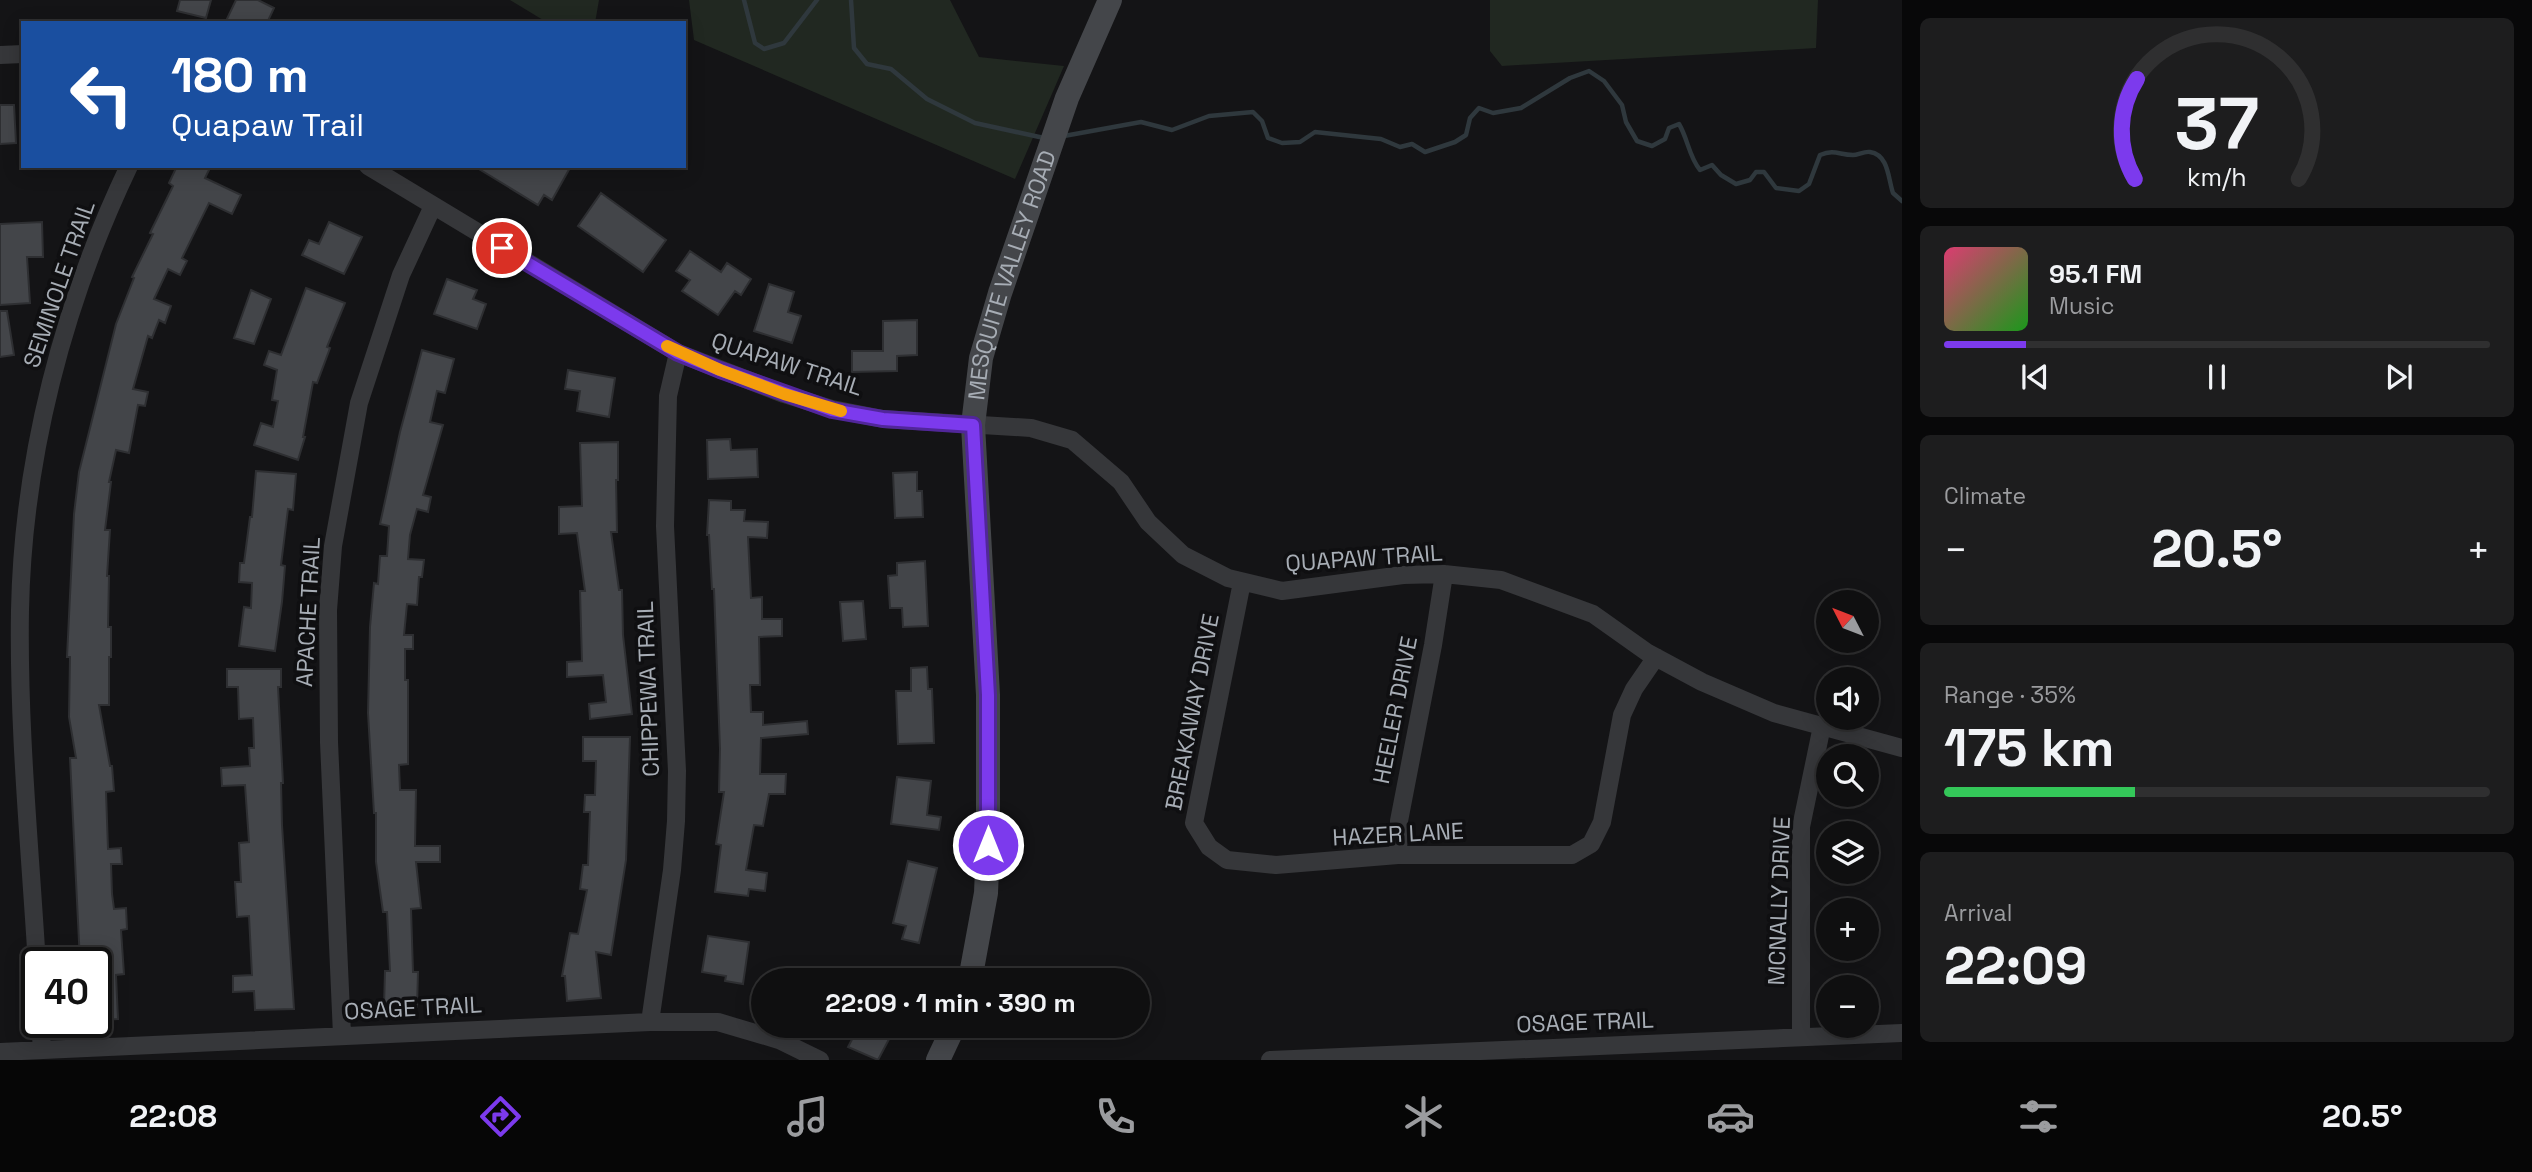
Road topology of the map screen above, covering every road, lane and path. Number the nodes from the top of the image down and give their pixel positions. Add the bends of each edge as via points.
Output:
1 (1110, 0) edge
2 (21, 54) edge
3 (0, 55) edge
4 (128, 168) edge
5 (371, 168) edge
6 (433, 206) junction
7 (678, 353) junction
8 (973, 425) junction
9 (1444, 574) junction
10 (1242, 582) junction
11 (1656, 657) junction
12 (1816, 724) edge
13 (1821, 730) edge
14 (1837, 730) edge
15 (1902, 748) edge
16 (1209, 848) joint
17 (1398, 855) junction
18 (36, 947) edge
19 (972, 968) edge
20 (650, 1022) junction
21 (1902, 1033) edge
22 (342, 1035) junction
23 (41, 1038) edge
24 (948, 1038) edge
25 (1801, 1038) junction
26 (42, 1050) junction
27 (0, 1052) edge
28 (820, 1060) edge
29 (937, 1060) edge
30 (1269, 1060) edge

1 - 8 street, MESQUITE VALLEY ROAD via 1067,98 1000,293 981,358
2 - 3 street
4 - 18 street, SEMINOLE TRAIL via 67,323 39,443 26,536 20,610 22,718
5 - 6 street, QUAPAW TRAIL
6 - 7 street, QUAPAW TRAIL
6 - 22 street, APACHE TRAIL via 401,275 359,403 333,546 328,610 329,743
7 - 8 street, QUAPAW TRAIL via 832,410 883,419
7 - 20 street, CHIPPEWA TRAIL via 668,396 666,526 676,821
8 - 10 street, QUAPAW TRAIL via 1031,428 1072,440 1121,482 1148,522 1183,555
8 - 19 street, MESQUITE VALLEY ROAD via 988,695 988,845 986,893
9 - 10 street, QUAPAW TRAIL via 1282,591
9 - 11 street, QUAPAW TRAIL via 1500,580 1593,614
9 - 17 street, HEELER DRIVE via 1399,821
10 - 16 street, BREAKAWAY DRIVE via 1194,823
11 - 12 street, QUAPAW TRAIL via 1774,713
11 - 17 street, HAZER LANE via 1622,715 1602,822 1591,844 1572,855
13 - 25 street, MCNALLY DRIVE via 1801,827
14 - 15 street, QUAPAW TRAIL
16 - 17 street, HAZER LANE via 1227,860 1276,865
20 - 22 street, OSAGE TRAIL
20 - 28 street, OSAGE TRAIL via 727,1024 779,1040
21 - 25 street, OSAGE TRAIL
22 - 26 street, OSAGE TRAIL
23 - 26 street
24 - 29 street
25 - 30 street, OSAGE TRAIL
26 - 27 street, OSAGE TRAIL

